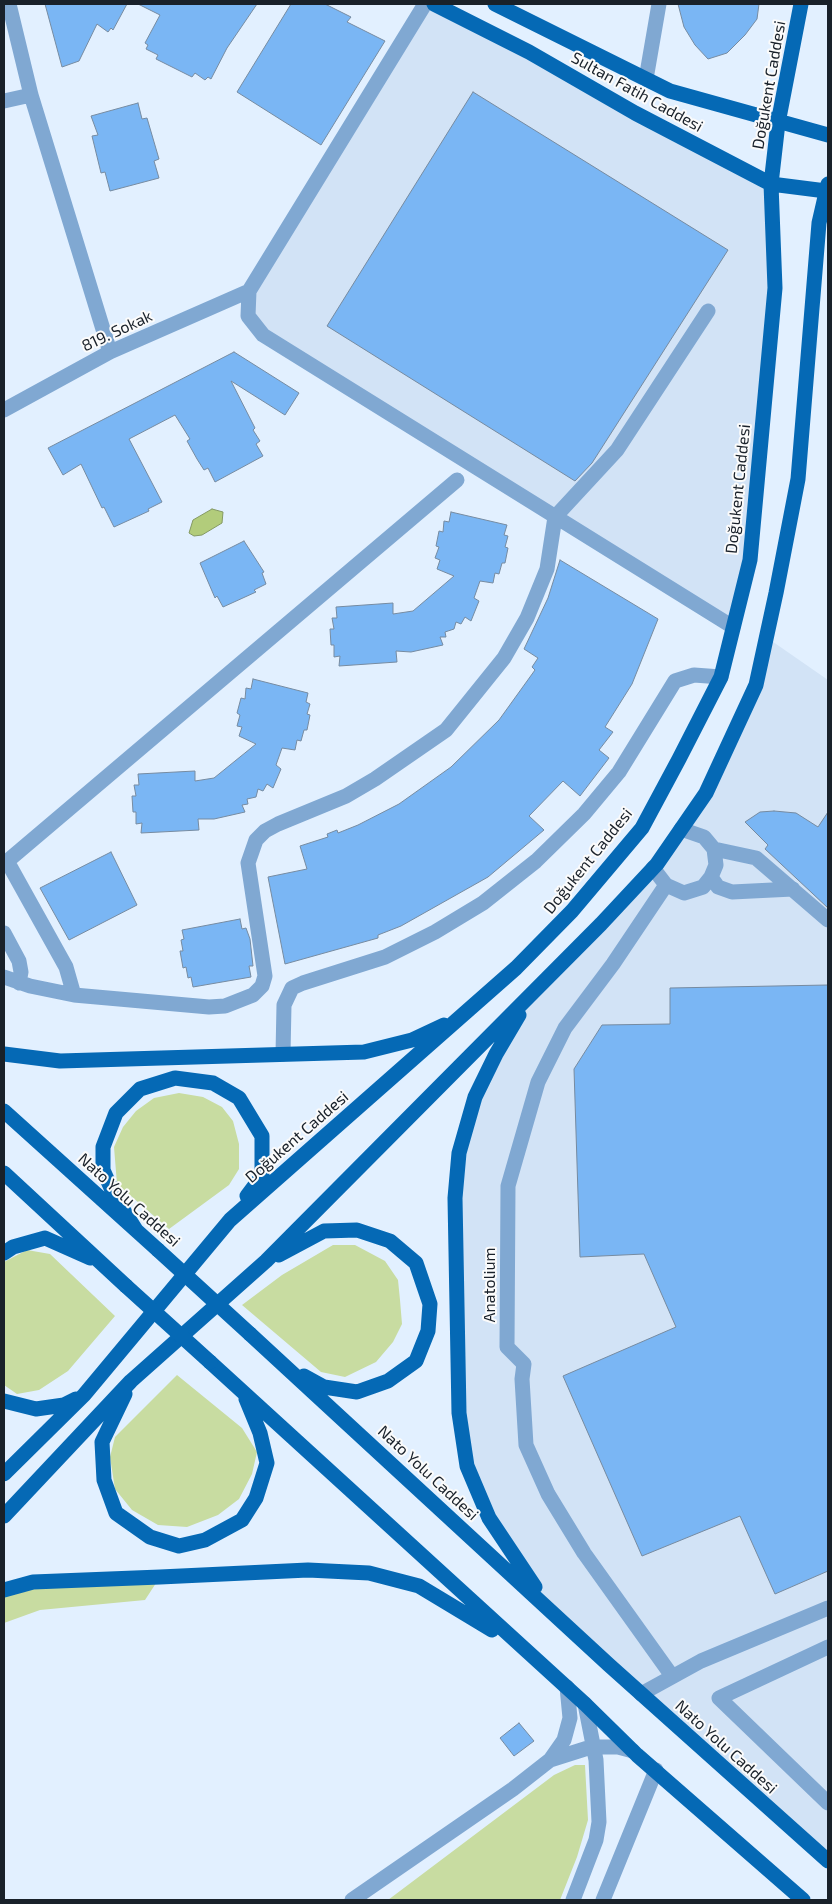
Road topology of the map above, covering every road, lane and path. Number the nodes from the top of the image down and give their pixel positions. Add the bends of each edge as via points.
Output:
1 (9, 4) edge
2 (425, 4) edge
3 (434, 4) edge
4 (659, 4) edge
5 (801, 4) edge
6 (503, 6) edge
7 (646, 79) junction
8 (31, 94) junction
9 (4, 101) edge
10 (778, 122) junction
11 (828, 136) edge
12 (771, 184) junction
13 (828, 189) edge
14 (249, 291) junction
15 (708, 311) dead end
16 (110, 352) junction
17 (4, 410) edge
18 (457, 480) dead end
19 (555, 517) junction
20 (733, 627) junction
21 (721, 677) junction
22 (681, 829) junction
23 (714, 849) junction
24 (5, 863) edge
25 (653, 868) junction
26 (711, 877) junction
27 (666, 885) junction
28 (793, 888) junction
29 (828, 920) edge
30 (4, 933) edge
31 (516, 968) junction
32 (4, 977) edge
33 (19, 983) junction
34 (74, 995) junction
35 (530, 995) junction
36 (4, 1054) edge
37 (283, 1054) junction
38 (4, 1111) edge
39 (4, 1173) edge
40 (230, 1220) junction
41 (136, 1230) junction
42 (4, 1253) edge
43 (266, 1261) junction
44 (102, 1264) junction
45 (286, 1367) junction
46 (131, 1381) junction
47 (243, 1394) junction
48 (84, 1395) junction
49 (4, 1401) edge
50 (4, 1474) edge
51 (4, 1516) edge
52 (4, 1590) edge
53 (828, 1608) edge
54 (553, 1612) junction
55 (828, 1647) edge
56 (527, 1652) junction
57 (672, 1676) junction
58 (567, 1687) junction
59 (641, 1694) junction
60 (585, 1704) junction
61 (594, 1746) junction
62 (633, 1751) junction
63 (550, 1760) junction
64 (656, 1770) junction
65 (828, 1803) edge
66 (828, 1861) edge
67 (352, 1900) edge
68 (573, 1900) edge
69 (602, 1900) edge
70 (804, 1900) edge

1 - 8 street
2 - 14 street
3 - 12 main road, Sultan Fatih Caddesi
4 - 7 street
5 - 10 main road, Doğukent Caddesi
6 - 7 main road, Sultan Fatih Caddesi
7 - 10 main road, Sultan Fatih Caddesi via 670,91
8 - 9 street
8 - 16 street
10 - 11 main road, Sultan Fatih Caddesi
10 - 12 main road, Doğukent Caddesi
12 - 13 main road, Sultan Fatih Caddesi
12 - 20 main road, Doğukent Caddesi via 775,288 750,560
13 - 22 main road via 819,222 798,479 756,685 706,793
14 - 16 street, 819. Sokak
14 - 19 street via 248,316 263,335
15 - 19 street via 617,450
16 - 17 street, 819. Sokak
18 - 24 street
19 - 20 street
19 - 34 street via 547,569 527,618 504,658 446,730 376,779 322,807 265,830 256,840 248,863 265,976 262,986 253,995 225,1006 209,1007
20 - 21 main road, Doğukent Caddesi
21 - 31 main road, Doğukent Caddesi via 642,828 572,911
21 - 37 street via 694,674 675,681 619,772 584,814 536,861 483,903 385,957 292,988 284,1005
22 - 23 street via 704,836
22 - 25 main road
23 - 26 street via 716,865
23 - 28 street via 756,858
24 - 34 street via 66,967
25 - 27 street
25 - 35 main road
26 - 27 street via 703,888 684,893
26 - 28 street via 718,888 732,892
27 - 57 street, Anatolium via 565,1028 538,1082 508,1186 508,1347 524,1364 526,1445 548,1494 584,1553
28 - 29 street
30 - 33 street via 19,961
31 - 37 main road via 456,1019 412,1040 364,1052
31 - 40 main road, Doğukent Caddesi
32 - 33 street
33 - 34 street
35 - 43 main road
35 - 54 main road via 475,1097 459,1152 455,1198 459,1413 467,1466 488,1518
36 - 37 main road via 60,1061
38 - 41 main road, Nato Yolu Caddesi
39 - 44 main road
40 - 41 main road via 262,1176 262,1136 239,1098 213,1083 175,1078 140,1088 116,1113 103,1147 103,1170
40 - 48 main road, Doğukent Caddesi
41 - 45 main road, Nato Yolu Caddesi, bridge
42 - 44 main road via 13,1247 45,1238
43 - 45 main road via 324,1231 357,1230 390,1241 416,1263 430,1304 428,1331 416,1361 388,1381 357,1392 324,1387
43 - 46 main road
44 - 47 main road, bridge
45 - 54 main road, Nato Yolu Caddesi
46 - 47 main road via 102,1442 104,1480 116,1512 150,1537 179,1546 205,1540 242,1520 256,1498 267,1463 260,1433
46 - 51 main road
47 - 56 main road
48 - 49 main road via 64,1405 36,1409
48 - 50 main road, Doğukent Caddesi
52 - 56 main road via 33,1582 140,1577 308,1570 369,1573 419,1586
53 - 57 street
54 - 59 main road, Nato Yolu Caddesi
55 - 65 street via 719,1698
56 - 58 main road
57 - 59 street
58 - 60 main road
58 - 63 street via 570,1718 564,1740
59 - 66 main road, Nato Yolu Caddesi
60 - 61 street
60 - 62 main road
61 - 62 street
61 - 63 street
61 - 68 street via 599,1822 596,1840
62 - 64 main road
63 - 67 street
64 - 69 street
64 - 70 main road

